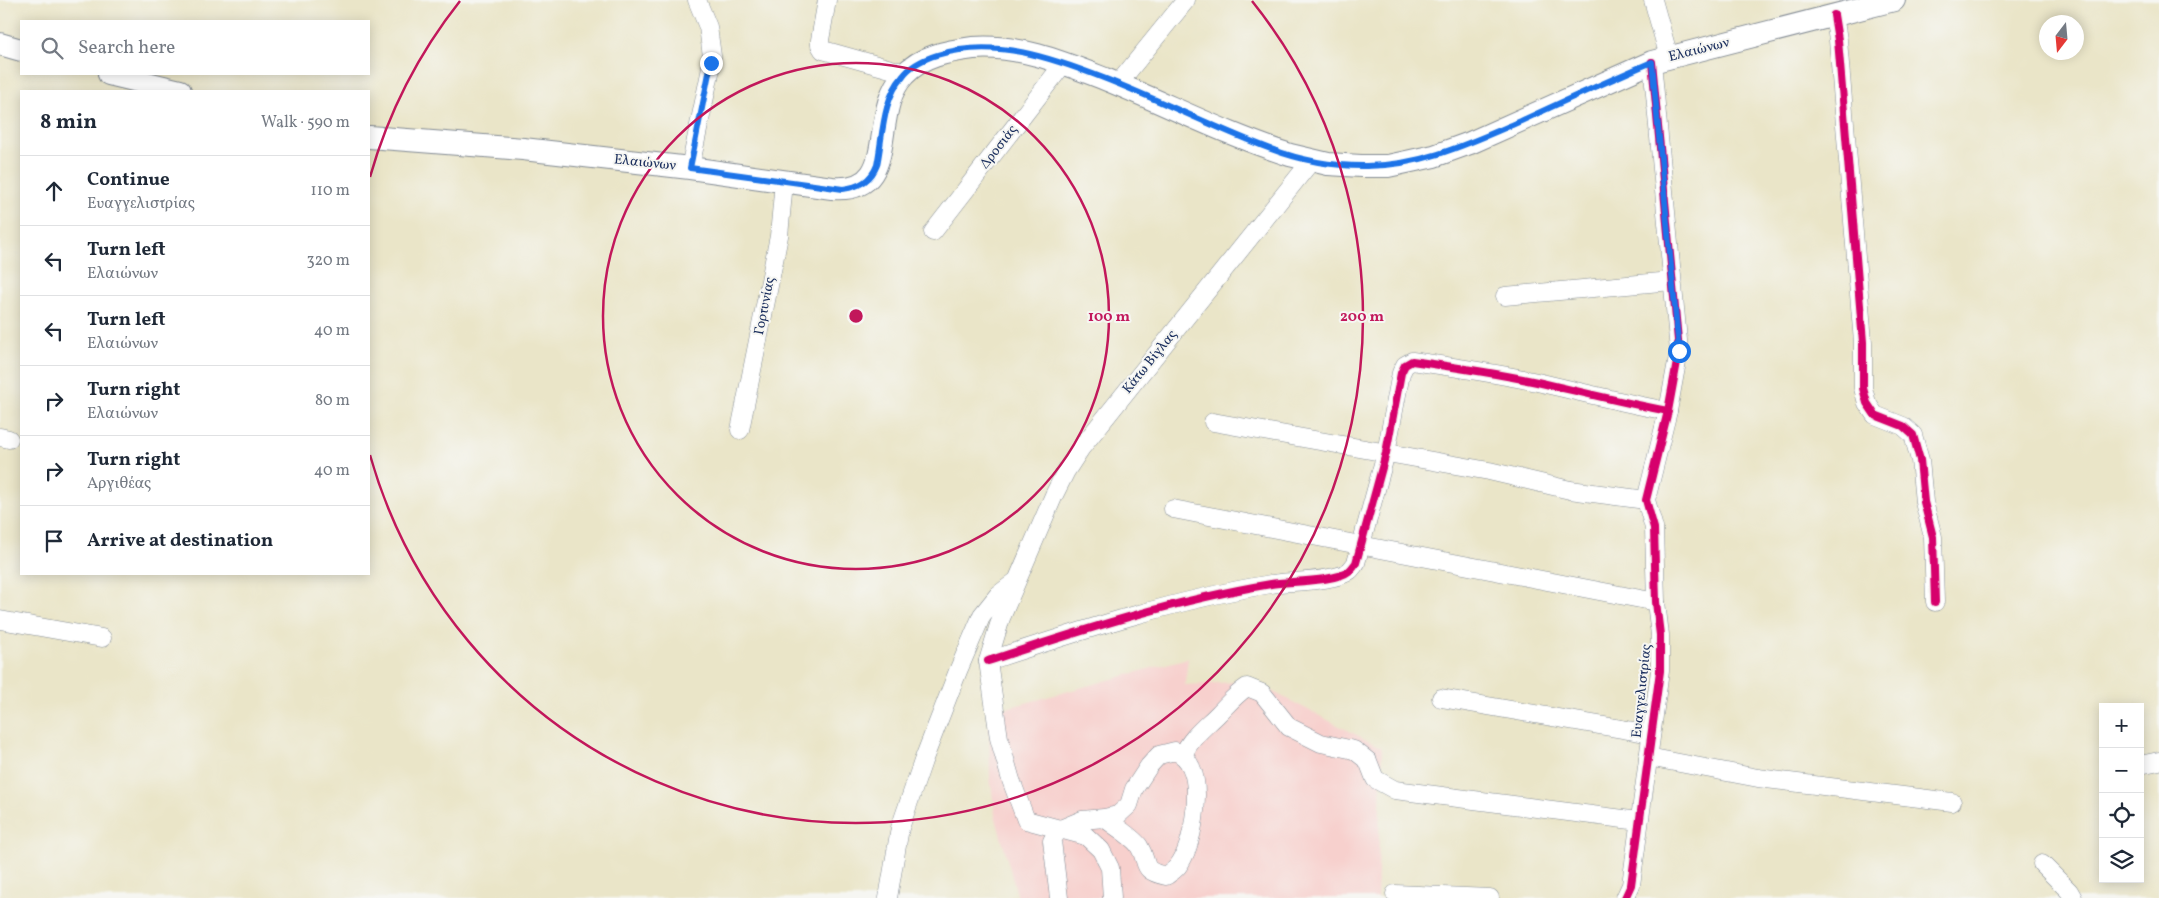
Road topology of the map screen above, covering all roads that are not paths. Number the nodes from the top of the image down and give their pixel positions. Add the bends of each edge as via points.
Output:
1 (697, 0) edge
2 (827, 0) edge
3 (1186, 0) edge
4 (1653, 0) edge
5 (1894, 0) edge
6 (1834, 15) junction
7 (0, 44) edge
8 (20, 50) edge
9 (1660, 60) junction
10 (1064, 63) junction
11 (905, 73) junction
12 (113, 75) edge
13 (1118, 84) junction
14 (176, 90) edge
15 (370, 137) edge
16 (1312, 160) junction
17 (690, 168) junction
18 (784, 182) junction
19 (934, 232) dead end
20 (1672, 281) junction
21 (1505, 296) dead end
22 (1668, 411) junction
23 (1213, 422) dead end
24 (740, 430) dead end
25 (1386, 453) junction
26 (1646, 500) junction
27 (1173, 509) dead end
28 (1362, 544) junction
29 (1017, 581) junction
30 (1656, 602) junction
31 (1935, 602) dead end
32 (0, 620) edge
33 (102, 638) dead end
34 (988, 661) junction
35 (1441, 698) dead end
36 (1651, 734) junction
37 (1183, 755) junction
38 (1648, 757) junction
39 (2159, 761) edge
40 (2144, 764) edge
41 (1952, 802) dead end
42 (1104, 818) junction
43 (1639, 821) junction
44 (1058, 830) junction
45 (2042, 864) dead end
46 (1628, 891) edge
47 (1395, 894) dead end
48 (888, 898) edge
49 (1059, 898) edge
50 (1112, 898) edge
51 (1490, 898) edge
52 (2073, 898) edge

1 - 17 street via 708,27 712,56
2 - 11 street via 820,40 823,50
3 - 13 street
4 - 9 street
5 - 6 main road, Ελαιώνων
6 - 9 main road, Ελαιώνων
6 - 31 street via 1862,332 1863,388 1875,415 1903,426 1913,435 1933,537
7 - 8 main road
9 - 16 main road, Ελαιώνων via 1434,156 1388,166 1328,164
9 - 20 street
10 - 11 main road, Ελαιώνων via 1007,50 973,48 930,57
10 - 13 main road, Ελαιώνων
10 - 19 street, Δροσιάς
11 - 18 main road, Ελαιώνων via 888,106 877,165 870,179 856,187 843,189
12 - 14 main road
13 - 16 main road, Ελαιώνων via 1273,150
15 - 17 main road, Ελαιώνων via 523,149
16 - 29 street, Κάτω Βίγλας via 1081,448 1054,495
17 - 18 main road, Ελαιώνων
18 - 24 street, Γορτυνίας via 776,255
20 - 21 street
20 - 22 street via 1679,351
22 - 25 street via 1528,380 1412,360 1401,373
22 - 26 street
23 - 25 street
25 - 26 street via 1489,471 1570,490
25 - 28 street
26 - 30 street, Ευαγγελιστρίας via 1654,528
27 - 28 street
28 - 30 street
28 - 34 street via 1356,562 1348,572 1335,577 1271,584 1197,600 1095,625
29 - 34 street, Κάτω Βίγλας
29 - 48 street via 989,604 958,671 900,828
30 - 36 street, Ευαγγελιστρίας via 1660,671
32 - 33 street
34 - 44 street via 999,738 1026,820
35 - 36 street
36 - 38 street, Ευαγγελιστρίας
37 - 42 street via 1176,750 1159,755 1134,789 1129,805 1118,815
37 - 42 street via 1192,767 1196,788 1190,842 1178,867 1166,876 1153,874 1144,863 1139,846
37 - 43 street via 1189,742 1232,697 1247,687 1262,693 1289,727 1320,742 1354,750 1368,761 1375,779 1394,790
38 - 41 street via 1758,778
38 - 43 street, Ευαγγελιστρίας
39 - 40 street
42 - 44 street via 1082,820
43 - 46 street, Ευαγγελιστρίας
44 - 49 street via 1052,841
44 - 50 street via 1086,836 1101,850 1110,868
45 - 52 street
47 - 51 street

